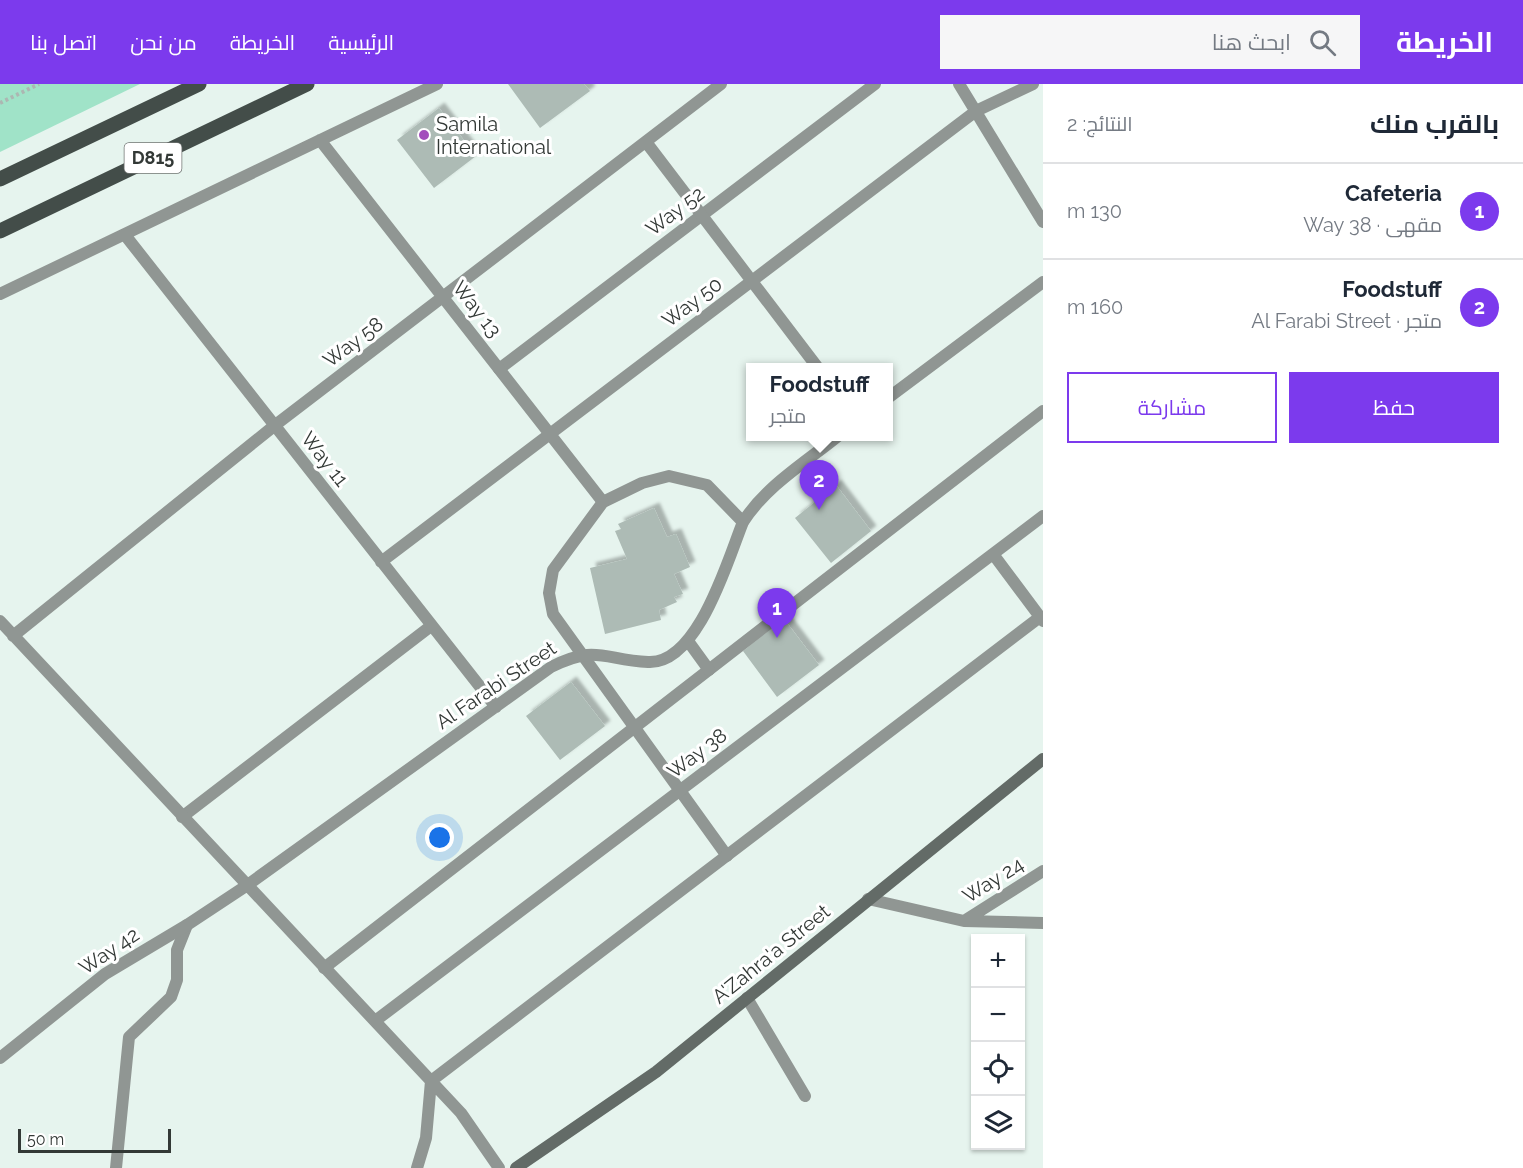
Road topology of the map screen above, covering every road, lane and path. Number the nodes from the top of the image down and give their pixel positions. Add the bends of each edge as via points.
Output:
1 (39, 84) edge
2 (199, 84) edge
3 (307, 84) edge
4 (437, 84) edge
5 (721, 84) edge
6 (875, 84) edge
7 (959, 84) edge
8 (1033, 84) edge
9 (0, 103) edge
10 (976, 111) junction
11 (320, 140) junction
12 (646, 142) junction
13 (0, 179) edge
14 (702, 215) junction
15 (1043, 222) edge
16 (0, 231) edge
17 (125, 235) junction
18 (752, 281) junction
19 (1043, 282) edge
20 (0, 294) edge
21 (443, 297) junction
22 (814, 363) edge
23 (499, 369) junction
24 (893, 394) edge
25 (1043, 411) edge
26 (274, 426) junction
27 (550, 434) junction
28 (832, 441) edge
29 (603, 502) junction
30 (1043, 516) edge
31 (743, 522) junction
32 (993, 554) junction
33 (381, 562) junction
34 (1042, 619) edge
35 (0, 621) edge
36 (431, 626) junction
37 (13, 636) junction
38 (688, 641) junction
39 (582, 653) junction
40 (709, 670) junction
41 (496, 707) junction
42 (635, 727) junction
43 (1043, 759) edge
44 (681, 790) junction
45 (182, 817) junction
46 (727, 855) junction
47 (1043, 872) edge
48 (246, 886) junction
49 (868, 900) junction
50 (964, 921) junction
51 (1043, 923) edge
52 (187, 925) junction
53 (324, 968) junction
54 (747, 998) junction
55 (375, 1021) junction
56 (0, 1058) edge
57 (431, 1080) junction
58 (805, 1096) dead end
59 (116, 1168) edge
60 (417, 1168) edge
61 (499, 1168) edge
62 (516, 1168) edge

1 - 9 path
2 - 13 main road, D815
3 - 16 main road, D815
4 - 11 street
5 - 12 street, Way 58
6 - 14 street, Way 52
7 - 10 street
8 - 10 street, Way 50
10 - 15 street
10 - 18 street, Way 50
11 - 17 street
11 - 21 street, Way 13
12 - 14 street
12 - 21 street, Way 58
14 - 18 street
14 - 23 street, Way 52
17 - 20 street
17 - 26 street, Way 11
18 - 22 street
18 - 27 street, Way 50
19 - 24 street
21 - 23 street, Way 13
21 - 26 street, Way 58
23 - 27 street, Way 13
25 - 40 street
26 - 33 street, Way 11
26 - 37 street, Way 58
27 - 29 street, Way 13
27 - 33 street, Way 50
28 - 31 street, Al Farabi Street via 767,493
29 - 31 street via 642,483 669,476 707,485
29 - 39 street via 553,570 549,593 553,614
30 - 32 street, Way 38
31 - 38 street, Al Farabi Street via 709,605
32 - 34 street
32 - 44 street, Way 38
33 - 36 street, Way 11
34 - 46 street
35 - 37 street
36 - 41 street, Way 11
36 - 45 street
37 - 45 street
38 - 39 street, Al Farabi Street via 663,661 648,663
38 - 40 street
39 - 41 street, Al Farabi Street via 551,667
39 - 42 street
40 - 42 street
41 - 48 street, Al Farabi Street
42 - 44 street
42 - 53 street
43 - 49 street, A'Zahra'a Street
44 - 46 street
44 - 55 street, Way 38
45 - 48 street
46 - 57 street
47 - 50 street, Way 24
48 - 52 street, Way 42
48 - 53 street
49 - 50 street
49 - 54 street, A'Zahra'a Street
50 - 51 street
52 - 56 street, Way 42 via 105,974
52 - 59 street via 177,950 177,980 171,997 129,1037
53 - 55 street
54 - 58 street
54 - 62 street, A'Zahra'a Street via 656,1072
55 - 57 street
57 - 60 street via 426,1138
57 - 61 street via 461,1113

